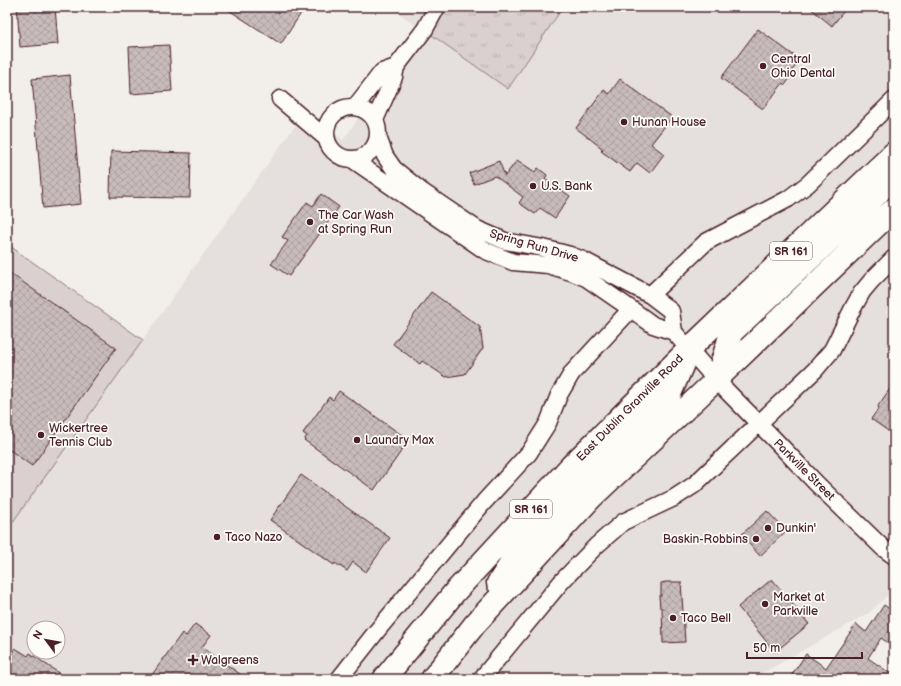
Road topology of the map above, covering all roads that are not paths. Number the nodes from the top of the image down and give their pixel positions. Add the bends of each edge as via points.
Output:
1 (437, 7) edge
2 (396, 67) junction
3 (280, 99) dead end
4 (894, 100) edge
5 (355, 107) junction
6 (297, 113) junction
7 (333, 116) junction
8 (375, 120) junction
9 (378, 137) junction
10 (327, 139) junction
11 (894, 153) edge
12 (353, 160) junction
13 (894, 176) edge
14 (894, 209) edge
15 (894, 258) edge
16 (650, 295) junction
17 (631, 309) junction
18 (674, 332) junction
19 (689, 349) junction
20 (716, 380) junction
21 (758, 423) junction
22 (894, 556) edge
23 (454, 593) junction
24 (474, 624) junction
25 (339, 679) edge
26 (384, 679) edge
27 (397, 679) edge
28 (432, 679) edge
29 (481, 679) edge

1 - 2 street
2 - 5 street via 382,72
2 - 8 street via 394,78
3 - 6 street
4 - 16 street via 808,184 788,199 706,242
5 - 7 street via 346,108
5 - 8 street via 363,109
6 - 7 street
6 - 10 street
7 - 10 street via 328,123
8 - 9 street
9 - 12 street via 370,153
9 - 16 street, Spring Run Drive via 385,156 394,169 477,229 505,241 570,255
10 - 12 street via 334,153
11 - 19 main road, East Dublin Granville Road / SR 161
12 - 17 street, Spring Run Drive via 484,250 513,262 548,265 586,278
13 - 20 main road via 866,206 731,333
14 - 20 main road, SR 161
15 - 21 street via 862,292 825,360
16 - 18 street, Spring Run Drive via 671,311
17 - 18 street, Spring Run Drive via 653,325
17 - 25 street via 572,373 559,395 548,423 529,452 479,508
18 - 19 street
19 - 20 street
19 - 23 main road, East Dublin Granville Road / SR 161 via 571,466
19 - 24 main road via 670,394 523,545
20 - 21 street, Parkville Street
20 - 24 main road, SR 161 via 591,498
21 - 22 street, Parkville Street via 817,484
21 - 29 street via 694,485 674,498 623,522 596,546 562,581
23 - 26 main road, East Dublin Granville Road / SR 161
23 - 27 main road
24 - 28 main road, SR 161

